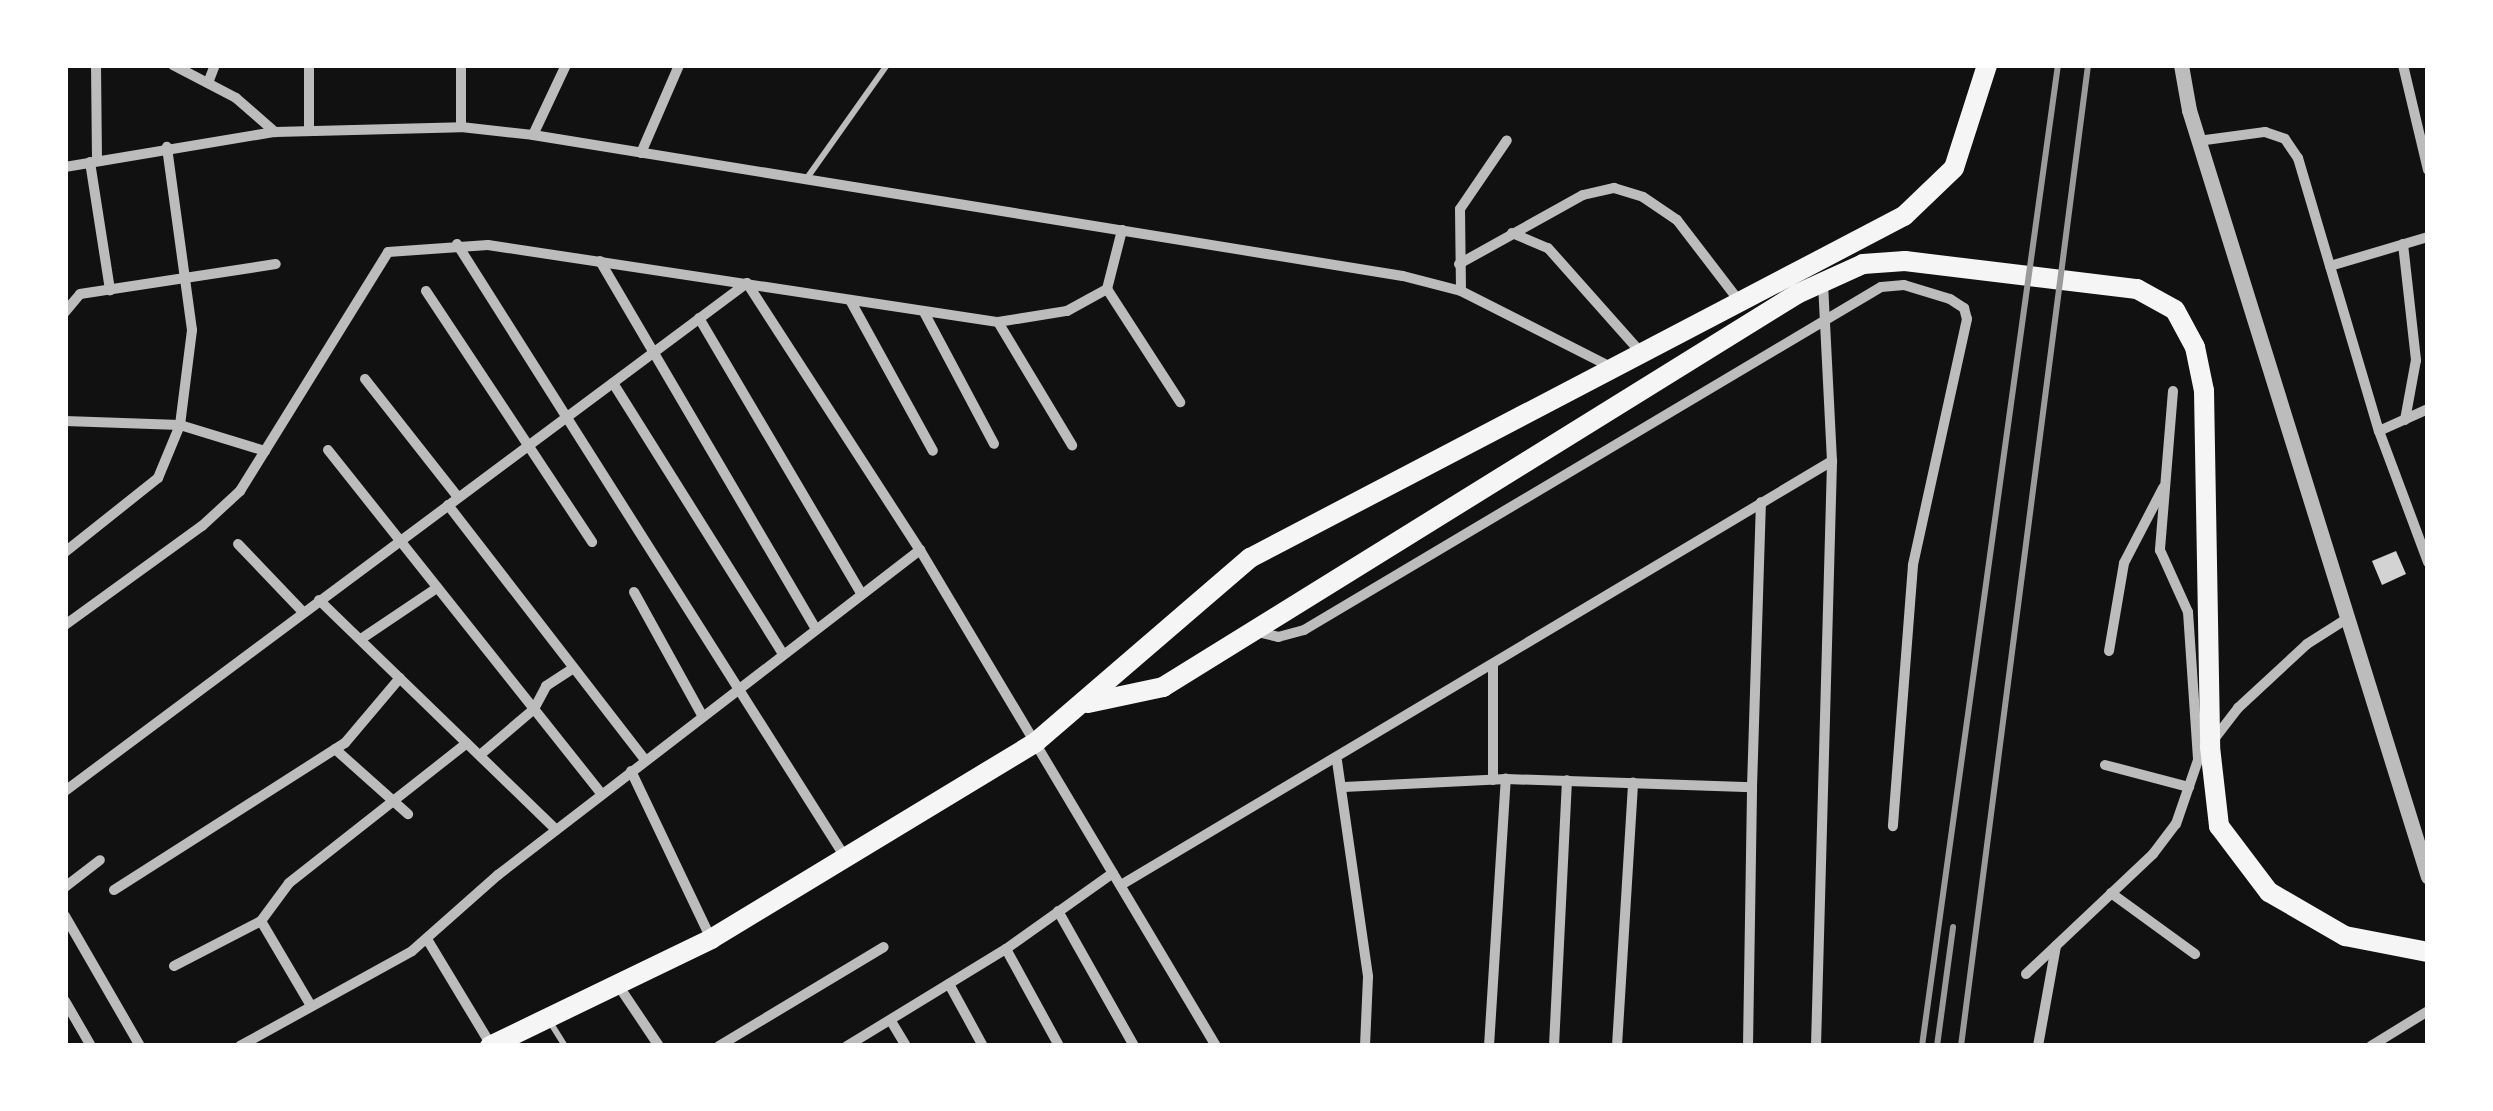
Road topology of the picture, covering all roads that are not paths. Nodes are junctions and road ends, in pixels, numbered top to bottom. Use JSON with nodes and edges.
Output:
{"nodes":[{"id":1,"x":96,"y":65,"type":"edge"},
{"id":2,"x":173,"y":65,"type":"edge"},
{"id":3,"x":215,"y":65,"type":"edge"},
{"id":4,"x":310,"y":65,"type":"edge"},
{"id":5,"x":461,"y":65,"type":"edge"},
{"id":6,"x":566,"y":65,"type":"edge"},
{"id":7,"x":679,"y":65,"type":"edge"},
{"id":8,"x":887,"y":65,"type":"edge"},
{"id":9,"x":1987,"y":65,"type":"edge"},
{"id":10,"x":2182,"y":65,"type":"edge"},
{"id":11,"x":2403,"y":65,"type":"edge"},
{"id":12,"x":208,"y":83,"type":"junction"},
{"id":13,"x":461,"y":127,"type":"junction"},
{"id":14,"x":309,"y":131,"type":"junction"},
{"id":15,"x":275,"y":132,"type":"junction"},
{"id":16,"x":533,"y":135,"type":"junction"},
{"id":17,"x":1507,"y":140,"type":"dead end"},
{"id":18,"x":2198,"y":141,"type":"junction"},
{"id":19,"x":167,"y":147,"type":"junction"},
{"id":20,"x":641,"y":152,"type":"junction"},
{"id":21,"x":93,"y":162,"type":"junction"},
{"id":22,"x":65,"y":167,"type":"edge"},
{"id":23,"x":2428,"y":170,"type":"edge"},
{"id":24,"x":806,"y":179,"type":"junction"},
{"id":25,"x":1122,"y":230,"type":"junction"},
{"id":26,"x":1512,"y":233,"type":"junction"},
{"id":27,"x":2428,"y":237,"type":"edge"},
{"id":28,"x":457,"y":244,"type":"junction"},
{"id":29,"x":2403,"y":244,"type":"junction"},
{"id":30,"x":1822,"y":256,"type":"junction"},
{"id":31,"x":600,"y":261,"type":"junction"},
{"id":32,"x":276,"y":264,"type":"dead end"},
{"id":33,"x":1459,"y":264,"type":"junction"},
{"id":34,"x":2330,"y":266,"type":"junction"},
{"id":35,"x":187,"y":278,"type":"junction"},
{"id":36,"x":747,"y":283,"type":"junction"},
{"id":37,"x":1107,"y":289,"type":"junction"},
{"id":38,"x":110,"y":290,"type":"junction"},
{"id":39,"x":426,"y":291,"type":"dead end"},
{"id":40,"x":1461,"y":291,"type":"junction"},
{"id":41,"x":850,"y":300,"type":"junction"},
{"id":42,"x":1740,"y":302,"type":"junction"},
{"id":43,"x":65,"y":312,"type":"edge"},
{"id":44,"x":926,"y":314,"type":"junction"},
{"id":45,"x":699,"y":318,"type":"junction"},
{"id":46,"x":1825,"y":318,"type":"junction"},
{"id":47,"x":998,"y":322,"type":"junction"},
{"id":48,"x":650,"y":354,"type":"junction"},
{"id":49,"x":1643,"y":356,"type":"junction"},
{"id":50,"x":1618,"y":370,"type":"junction"},
{"id":51,"x":365,"y":379,"type":"dead end"},
{"id":52,"x":612,"y":382,"type":"junction"},
{"id":53,"x":2173,"y":391,"type":"dead end"},
{"id":54,"x":1180,"y":402,"type":"dead end"},
{"id":55,"x":2428,"y":409,"type":"edge"},
{"id":56,"x":565,"y":418,"type":"junction"},
{"id":57,"x":2404,"y":420,"type":"junction"},
{"id":58,"x":65,"y":421,"type":"edge"},
{"id":59,"x":180,"y":425,"type":"junction"},
{"id":60,"x":2379,"y":432,"type":"junction"},
{"id":61,"x":530,"y":444,"type":"junction"},
{"id":62,"x":994,"y":444,"type":"dead end"},
{"id":63,"x":1072,"y":445,"type":"dead end"},
{"id":64,"x":265,"y":450,"type":"junction"},
{"id":65,"x":328,"y":450,"type":"dead end"},
{"id":66,"x":933,"y":452,"type":"dead end"},
{"id":67,"x":1832,"y":461,"type":"junction"},
{"id":68,"x":2164,"y":486,"type":"junction"},
{"id":69,"x":453,"y":501,"type":"junction"},
{"id":70,"x":1761,"y":502,"type":"junction"},
{"id":71,"x":400,"y":540,"type":"junction"},
{"id":72,"x":592,"y":542,"type":"dead end"},
{"id":73,"x":238,"y":544,"type":"dead end"},
{"id":74,"x":920,"y":550,"type":"junction"},
{"id":75,"x":65,"y":552,"type":"edge"},
{"id":76,"x":2428,"y":562,"type":"edge"},
{"id":77,"x":437,"y":588,"type":"junction"},
{"id":78,"x":634,"y":592,"type":"dead end"},
{"id":79,"x":861,"y":593,"type":"junction"},
{"id":80,"x":319,"y":600,"type":"junction"},
{"id":81,"x":303,"y":612,"type":"junction"},
{"id":82,"x":2348,"y":618,"type":"junction"},
{"id":83,"x":65,"y":625,"type":"edge"},
{"id":84,"x":815,"y":626,"type":"junction"},
{"id":85,"x":1251,"y":631,"type":"junction"},
{"id":86,"x":361,"y":639,"type":"junction"},
{"id":87,"x":2108,"y":651,"type":"dead end"},
{"id":88,"x":782,"y":652,"type":"junction"},
{"id":89,"x":1494,"y":666,"type":"junction"},
{"id":90,"x":574,"y":668,"type":"junction"},
{"id":91,"x":400,"y":678,"type":"junction"},
{"id":92,"x":739,"y":686,"type":"junction"},
{"id":93,"x":1088,"y":703,"type":"junction"},
{"id":94,"x":534,"y":709,"type":"junction"},
{"id":95,"x":702,"y":715,"type":"junction"},
{"id":96,"x":1036,"y":742,"type":"junction"},
{"id":97,"x":467,"y":743,"type":"junction"},
{"id":98,"x":335,"y":749,"type":"junction"},
{"id":99,"x":480,"y":756,"type":"junction"},
{"id":100,"x":645,"y":760,"type":"junction"},
{"id":101,"x":2198,"y":760,"type":"junction"},
{"id":102,"x":1336,"y":761,"type":"junction"},
{"id":103,"x":2104,"y":765,"type":"dead end"},
{"id":104,"x":631,"y":771,"type":"junction"},
{"id":105,"x":1506,"y":779,"type":"junction"},
{"id":106,"x":1493,"y":780,"type":"junction"},
{"id":107,"x":1567,"y":780,"type":"junction"},
{"id":108,"x":1633,"y":782,"type":"junction"},
{"id":109,"x":2190,"y":786,"type":"junction"},
{"id":110,"x":1344,"y":787,"type":"junction"},
{"id":111,"x":1752,"y":788,"type":"junction"},
{"id":112,"x":65,"y":791,"type":"edge"},
{"id":113,"x":602,"y":794,"type":"junction"},
{"id":114,"x":393,"y":801,"type":"junction"},
{"id":115,"x":408,"y":814,"type":"dead end"},
{"id":116,"x":1893,"y":826,"type":"dead end"},
{"id":117,"x":556,"y":830,"type":"junction"},
{"id":118,"x":845,"y":857,"type":"junction"},
{"id":119,"x":100,"y":860,"type":"dead end"},
{"id":120,"x":1113,"y":873,"type":"junction"},
{"id":121,"x":2427,"y":873,"type":"edge"},
{"id":122,"x":1121,"y":884,"type":"junction"},
{"id":123,"x":65,"y":887,"type":"edge"},
{"id":124,"x":114,"y":890,"type":"dead end"},
{"id":125,"x":2111,"y":894,"type":"junction"},
{"id":126,"x":1058,"y":910,"type":"junction"},
{"id":127,"x":65,"y":916,"type":"edge"},
{"id":128,"x":261,"y":921,"type":"junction"},
{"id":129,"x":427,"y":938,"type":"junction"},
{"id":130,"x":711,"y":939,"type":"junction"},
{"id":131,"x":2056,"y":946,"type":"junction"},
{"id":132,"x":884,"y":947,"type":"dead end"},
{"id":133,"x":1006,"y":948,"type":"junction"},
{"id":134,"x":2428,"y":952,"type":"edge"},
{"id":135,"x":2195,"y":954,"type":"dead end"},
{"id":136,"x":174,"y":966,"type":"dead end"},
{"id":137,"x":2026,"y":974,"type":"dead end"},
{"id":138,"x":616,"y":982,"type":"junction"},
{"id":139,"x":949,"y":984,"type":"junction"},
{"id":140,"x":65,"y":1001,"type":"edge"},
{"id":141,"x":311,"y":1006,"type":"junction"},
{"id":142,"x":2428,"y":1012,"type":"edge"},
{"id":143,"x":547,"y":1016,"type":"junction"},
{"id":144,"x":890,"y":1020,"type":"junction"},
{"id":145,"x":91,"y":1046,"type":"edge"},
{"id":146,"x":140,"y":1046,"type":"edge"},
{"id":147,"x":240,"y":1046,"type":"edge"},
{"id":148,"x":490,"y":1046,"type":"edge"},
{"id":149,"x":565,"y":1046,"type":"edge"},
{"id":150,"x":659,"y":1046,"type":"edge"},
{"id":151,"x":719,"y":1046,"type":"edge"},
{"id":152,"x":848,"y":1046,"type":"edge"},
{"id":153,"x":906,"y":1046,"type":"edge"},
{"id":154,"x":983,"y":1046,"type":"edge"},
{"id":155,"x":1059,"y":1046,"type":"edge"},
{"id":156,"x":1134,"y":1046,"type":"edge"},
{"id":157,"x":1216,"y":1046,"type":"edge"},
{"id":158,"x":1365,"y":1046,"type":"edge"},
{"id":159,"x":1489,"y":1046,"type":"edge"},
{"id":160,"x":1554,"y":1046,"type":"edge"},
{"id":161,"x":1617,"y":1046,"type":"edge"},
{"id":162,"x":1748,"y":1046,"type":"edge"},
{"id":163,"x":1816,"y":1046,"type":"edge"},
{"id":164,"x":2038,"y":1046,"type":"edge"},
{"id":165,"x":2371,"y":1046,"type":"edge"}],
"edges":[{"from":1,"to":21,"type":"street"},
{"from":2,"to":12,"type":"street"},
{"from":3,"to":12,"type":"street"},
{"from":4,"to":14,"type":"street"},
{"from":5,"to":13,"type":"street"},
{"from":6,"to":16,"type":"street"},
{"from":7,"to":20,"type":"street"},
{"from":8,"to":24,"type":"lane"},
{"from":9,"to":30,"type":"main road"},
{"from":10,"to":18,"type":"street"},
{"from":11,"to":23,"type":"street"},
{"from":12,"to":15,"type":"street"},
{"from":13,"to":14,"type":"street"},
{"from":13,"to":16,"type":"street"},
{"from":14,"to":15,"type":"street"},
{"from":15,"to":19,"type":"street"},
{"from":16,"to":20,"type":"street"},
{"from":17,"to":33,"type":"street"},
{"from":18,"to":34,"type":"street"},
{"from":18,"to":82,"type":"street"},
{"from":19,"to":21,"type":"street"},
{"from":19,"to":35,"type":"street"},
{"from":20,"to":24,"type":"street"},
{"from":21,"to":22,"type":"street"},
{"from":21,"to":38,"type":"street"},
{"from":24,"to":25,"type":"street"},
{"from":25,"to":37,"type":"street"},
{"from":25,"to":40,"type":"street"},
{"from":26,"to":33,"type":"street"},
{"from":26,"to":42,"type":"street"},
{"from":26,"to":49,"type":"street"},
{"from":27,"to":29,"type":"street"},
{"from":28,"to":31,"type":"street"},
{"from":28,"to":56,"type":"street"},
{"from":28,"to":64,"type":"street"},
{"from":29,"to":34,"type":"street"},
{"from":29,"to":57,"type":"street"},
{"from":30,"to":42,"type":"main road"},
{"from":30,"to":46,"type":"street"},
{"from":31,"to":36,"type":"street"},
{"from":31,"to":48,"type":"street"},
{"from":32,"to":35,"type":"street"},
{"from":33,"to":40,"type":"street"},
{"from":34,"to":60,"type":"street"},
{"from":35,"to":38,"type":"street"},
{"from":35,"to":59,"type":"street"},
{"from":36,"to":41,"type":"street"},
{"from":36,"to":45,"type":"street"},
{"from":36,"to":74,"type":"street"},
{"from":37,"to":47,"type":"street"},
{"from":37,"to":54,"type":"street"},
{"from":38,"to":43,"type":"street"},
{"from":39,"to":61,"type":"street"},
{"from":40,"to":50,"type":"street"},
{"from":41,"to":44,"type":"street"},
{"from":41,"to":66,"type":"street"},
{"from":42,"to":49,"type":"main road"},
{"from":44,"to":47,"type":"street"},
{"from":44,"to":62,"type":"street"},
{"from":45,"to":48,"type":"street"},
{"from":45,"to":79,"type":"street"},
{"from":46,"to":67,"type":"street"},
{"from":46,"to":85,"type":"street"},
{"from":46,"to":116,"type":"street"},
{"from":47,"to":63,"type":"street"},
{"from":48,"to":52,"type":"street"},
{"from":48,"to":84,"type":"street"},
{"from":49,"to":50,"type":"main road"},
{"from":50,"to":93,"type":"main road"},
{"from":51,"to":69,"type":"street"},
{"from":52,"to":56,"type":"street"},
{"from":52,"to":88,"type":"street"},
{"from":53,"to":68,"type":"street"},
{"from":55,"to":57,"type":"street"},
{"from":56,"to":61,"type":"street"},
{"from":56,"to":92,"type":"street"},
{"from":57,"to":60,"type":"street"},
{"from":58,"to":59,"type":"street"},
{"from":59,"to":64,"type":"street"},
{"from":59,"to":75,"type":"street"},
{"from":60,"to":76,"type":"street"},
{"from":61,"to":69,"type":"street"},
{"from":61,"to":72,"type":"street"},
{"from":64,"to":83,"type":"street"},
{"from":65,"to":71,"type":"street"},
{"from":67,"to":70,"type":"street"},
{"from":67,"to":163,"type":"street"},
{"from":68,"to":87,"type":"street"},
{"from":68,"to":101,"type":"street"},
{"from":69,"to":71,"type":"street"},
{"from":69,"to":90,"type":"street"},
{"from":70,"to":89,"type":"street"},
{"from":70,"to":111,"type":"street"},
{"from":71,"to":77,"type":"street"},
{"from":71,"to":80,"type":"street"},
{"from":73,"to":81,"type":"street"},
{"from":74,"to":79,"type":"street"},
{"from":74,"to":96,"type":"street"},
{"from":77,"to":86,"type":"street"},
{"from":77,"to":94,"type":"street"},
{"from":78,"to":95,"type":"street"},
{"from":79,"to":84,"type":"street"},
{"from":80,"to":81,"type":"street"},
{"from":80,"to":86,"type":"street"},
{"from":81,"to":112,"type":"street"},
{"from":82,"to":101,"type":"street"},
{"from":82,"to":121,"type":"street"},
{"from":84,"to":88,"type":"street"},
{"from":85,"to":93,"type":"main road"},
{"from":85,"to":134,"type":"main road"},
{"from":86,"to":91,"type":"street"},
{"from":88,"to":92,"type":"street"},
{"from":89,"to":102,"type":"street"},
{"from":89,"to":106,"type":"street"},
{"from":90,"to":94,"type":"street"},
{"from":90,"to":100,"type":"street"},
{"from":91,"to":97,"type":"street"},
{"from":91,"to":98,"type":"street"},
{"from":92,"to":95,"type":"street"},
{"from":92,"to":118,"type":"street"},
{"from":93,"to":96,"type":"main road"},
{"from":94,"to":99,"type":"street"},
{"from":94,"to":113,"type":"street"},
{"from":95,"to":100,"type":"street"},
{"from":96,"to":118,"type":"main road"},
{"from":96,"to":120,"type":"street"},
{"from":97,"to":99,"type":"street"},
{"from":97,"to":114,"type":"street"},
{"from":98,"to":114,"type":"street"},
{"from":98,"to":124,"type":"street"},
{"from":99,"to":117,"type":"street"},
{"from":100,"to":104,"type":"street"},
{"from":101,"to":109,"type":"street"},
{"from":102,"to":110,"type":"street"},
{"from":102,"to":122,"type":"street"},
{"from":103,"to":109,"type":"street"},
{"from":104,"to":113,"type":"street"},
{"from":104,"to":130,"type":"street"},
{"from":105,"to":106,"type":"street"},
{"from":105,"to":107,"type":"street"},
{"from":105,"to":159,"type":"street"},
{"from":106,"to":110,"type":"street"},
{"from":107,"to":108,"type":"street"},
{"from":107,"to":160,"type":"street"},
{"from":108,"to":111,"type":"street"},
{"from":108,"to":161,"type":"street"},
{"from":109,"to":125,"type":"street"},
{"from":110,"to":158,"type":"street"},
{"from":111,"to":162,"type":"street"},
{"from":113,"to":117,"type":"street"},
{"from":114,"to":115,"type":"street"},
{"from":114,"to":128,"type":"street"},
{"from":117,"to":129,"type":"street"},
{"from":118,"to":130,"type":"main road"},
{"from":119,"to":123,"type":"street"},
{"from":120,"to":122,"type":"street"},
{"from":120,"to":126,"type":"street"},
{"from":122,"to":157,"type":"street"},
{"from":125,"to":131,"type":"street"},
{"from":125,"to":135,"type":"street"},
{"from":126,"to":133,"type":"street"},
{"from":126,"to":156,"type":"street"},
{"from":127,"to":146,"type":"street"},
{"from":128,"to":136,"type":"street"},
{"from":128,"to":141,"type":"street"},
{"from":129,"to":141,"type":"street"},
{"from":129,"to":148,"type":"street"},
{"from":130,"to":138,"type":"main road"},
{"from":131,"to":137,"type":"street"},
{"from":131,"to":164,"type":"street"},
{"from":132,"to":151,"type":"street"},
{"from":133,"to":139,"type":"street"},
{"from":133,"to":155,"type":"street"},
{"from":138,"to":143,"type":"main road"},
{"from":138,"to":150,"type":"street"},
{"from":139,"to":144,"type":"street"},
{"from":139,"to":154,"type":"street"},
{"from":140,"to":145,"type":"street"},
{"from":141,"to":147,"type":"street"},
{"from":142,"to":165,"type":"street"},
{"from":143,"to":148,"type":"main road"},
{"from":143,"to":149,"type":"lane"},
{"from":144,"to":152,"type":"street"},
{"from":144,"to":153,"type":"street"}]}
